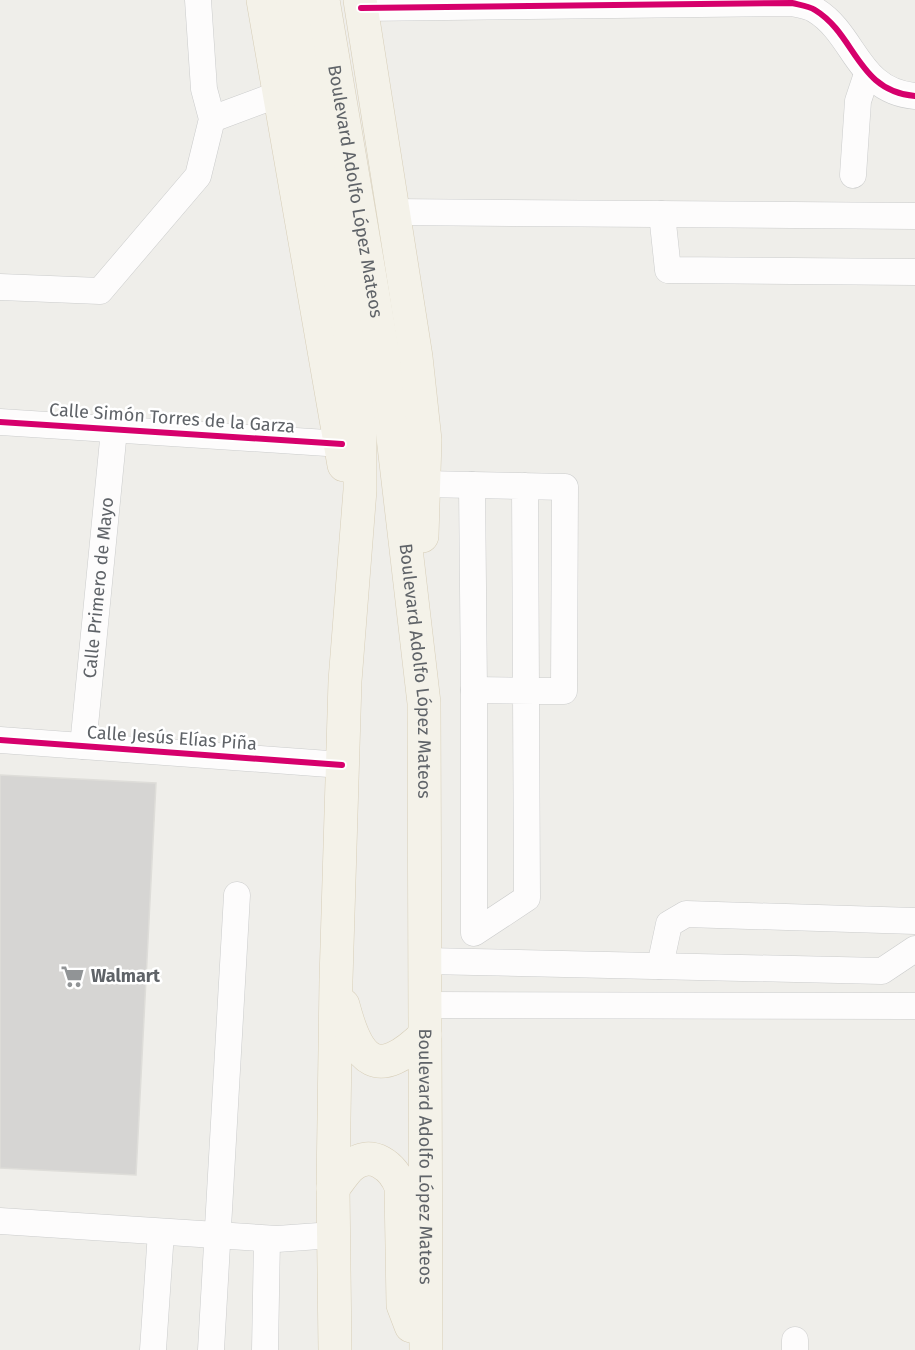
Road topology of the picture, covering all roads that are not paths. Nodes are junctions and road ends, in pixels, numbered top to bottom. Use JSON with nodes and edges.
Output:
{"nodes":[{"id":1,"x":198,"y":0,"type":"edge"},
{"id":2,"x":263,"y":0,"type":"edge"},
{"id":3,"x":293,"y":0,"type":"edge"},
{"id":4,"x":323,"y":0,"type":"edge"},
{"id":5,"x":361,"y":4,"type":"edge"},
{"id":6,"x":833,"y":12,"type":"edge"},
{"id":7,"x":867,"y":74,"type":"junction"},
{"id":8,"x":279,"y":94,"type":"junction"},
{"id":9,"x":915,"y":96,"type":"edge"},
{"id":10,"x":212,"y":119,"type":"junction"},
{"id":11,"x":853,"y":175,"type":"dead end"},
{"id":12,"x":392,"y":212,"type":"junction"},
{"id":13,"x":662,"y":214,"type":"junction"},
{"id":14,"x":915,"y":216,"type":"edge"},
{"id":15,"x":915,"y":272,"type":"edge"},
{"id":16,"x":0,"y":287,"type":"edge"},
{"id":17,"x":0,"y":422,"type":"edge"},
{"id":18,"x":114,"y":430,"type":"junction"},
{"id":19,"x":342,"y":444,"type":"junction"},
{"id":20,"x":423,"y":484,"type":"junction"},
{"id":21,"x":472,"y":485,"type":"junction"},
{"id":22,"x":525,"y":486,"type":"junction"},
{"id":23,"x":353,"y":572,"type":"junction"},
{"id":24,"x":474,"y":690,"type":"junction"},
{"id":25,"x":528,"y":690,"type":"junction"},
{"id":26,"x":424,"y":703,"type":"junction"},
{"id":27,"x":0,"y":740,"type":"edge"},
{"id":28,"x":83,"y":746,"type":"junction"},
{"id":29,"x":342,"y":765,"type":"junction"},
{"id":30,"x":237,"y":895,"type":"dead end"},
{"id":31,"x":915,"y":921,"type":"edge"},
{"id":32,"x":915,"y":950,"type":"edge"},
{"id":33,"x":426,"y":961,"type":"junction"},
{"id":34,"x":660,"y":966,"type":"junction"},
{"id":35,"x":336,"y":980,"type":"junction"},
{"id":36,"x":915,"y":1006,"type":"edge"},
{"id":37,"x":426,"y":1020,"type":"junction"},
{"id":38,"x":333,"y":1188,"type":"junction"},
{"id":39,"x":0,"y":1221,"type":"edge"},
{"id":40,"x":160,"y":1232,"type":"junction"},
{"id":41,"x":216,"y":1235,"type":"junction"},
{"id":42,"x":333,"y":1235,"type":"junction"},
{"id":43,"x":267,"y":1239,"type":"junction"},
{"id":44,"x":153,"y":1350,"type":"edge"},
{"id":45,"x":210,"y":1350,"type":"edge"},
{"id":46,"x":265,"y":1350,"type":"edge"},
{"id":47,"x":335,"y":1350,"type":"edge"},
{"id":48,"x":420,"y":1350,"type":"edge"},
{"id":49,"x":426,"y":1350,"type":"edge"}],
"edges":[{"from":1,"to":10,"type":"street"},
{"from":2,"to":8,"type":"main road"},
{"from":3,"to":23,"type":"main road","name":"Boulevard Adolfo López Mateos"},
{"from":4,"to":26,"type":"main road","name":"Boulevard Adolfo López Mateos"},
{"from":5,"to":6,"type":"street"},
{"from":5,"to":12,"type":"main road"},
{"from":6,"to":7,"type":"street"},
{"from":7,"to":9,"type":"street"},
{"from":7,"to":11,"type":"street"},
{"from":8,"to":10,"type":"street"},
{"from":8,"to":19,"type":"main road"},
{"from":10,"to":16,"type":"street"},
{"from":12,"to":13,"type":"street"},
{"from":12,"to":20,"type":"main road"},
{"from":13,"to":14,"type":"street"},
{"from":13,"to":15,"type":"street"},
{"from":17,"to":18,"type":"street","name":"Calle Simón Torres de la Garza"},
{"from":18,"to":19,"type":"street","name":"Calle Simón Torres de la Garza"},
{"from":18,"to":28,"type":"street","name":"Calle Primero de Mayo"},
{"from":19,"to":23,"type":"main road"},
{"from":20,"to":21,"type":"street"},
{"from":20,"to":26,"type":"main road"},
{"from":21,"to":22,"type":"street"},
{"from":21,"to":24,"type":"street"},
{"from":22,"to":25,"type":"street"},
{"from":22,"to":25,"type":"street"},
{"from":23,"to":29,"type":"main road","name":"Boulevard Adolfo López Mateos"},
{"from":24,"to":25,"type":"street"},
{"from":24,"to":25,"type":"street"},
{"from":26,"to":33,"type":"main road","name":"Boulevard Adolfo López Mateos"},
{"from":27,"to":28,"type":"street","name":"Calle Jesús Elías Piña"},
{"from":28,"to":29,"type":"street","name":"Calle Jesús Elías Piña"},
{"from":29,"to":35,"type":"main road","name":"Boulevard Adolfo López Mateos"},
{"from":30,"to":41,"type":"street"},
{"from":31,"to":34,"type":"street"},
{"from":32,"to":34,"type":"street"},
{"from":33,"to":34,"type":"street"},
{"from":33,"to":37,"type":"main road","name":"Boulevard Adolfo López Mateos"},
{"from":35,"to":37,"type":"main road"},
{"from":35,"to":38,"type":"main road","name":"Boulevard Adolfo López Mateos"},
{"from":36,"to":37,"type":"street"},
{"from":37,"to":49,"type":"main road","name":"Boulevard Adolfo López Mateos"},
{"from":38,"to":42,"type":"main road","name":"Boulevard Adolfo López Mateos"},
{"from":38,"to":48,"type":"main road"},
{"from":39,"to":40,"type":"street"},
{"from":40,"to":41,"type":"street"},
{"from":40,"to":44,"type":"street"},
{"from":41,"to":43,"type":"street"},
{"from":41,"to":45,"type":"street"},
{"from":42,"to":43,"type":"street"},
{"from":42,"to":47,"type":"main road","name":"Boulevard Adolfo López Mateos"},
{"from":43,"to":46,"type":"street"}]}
